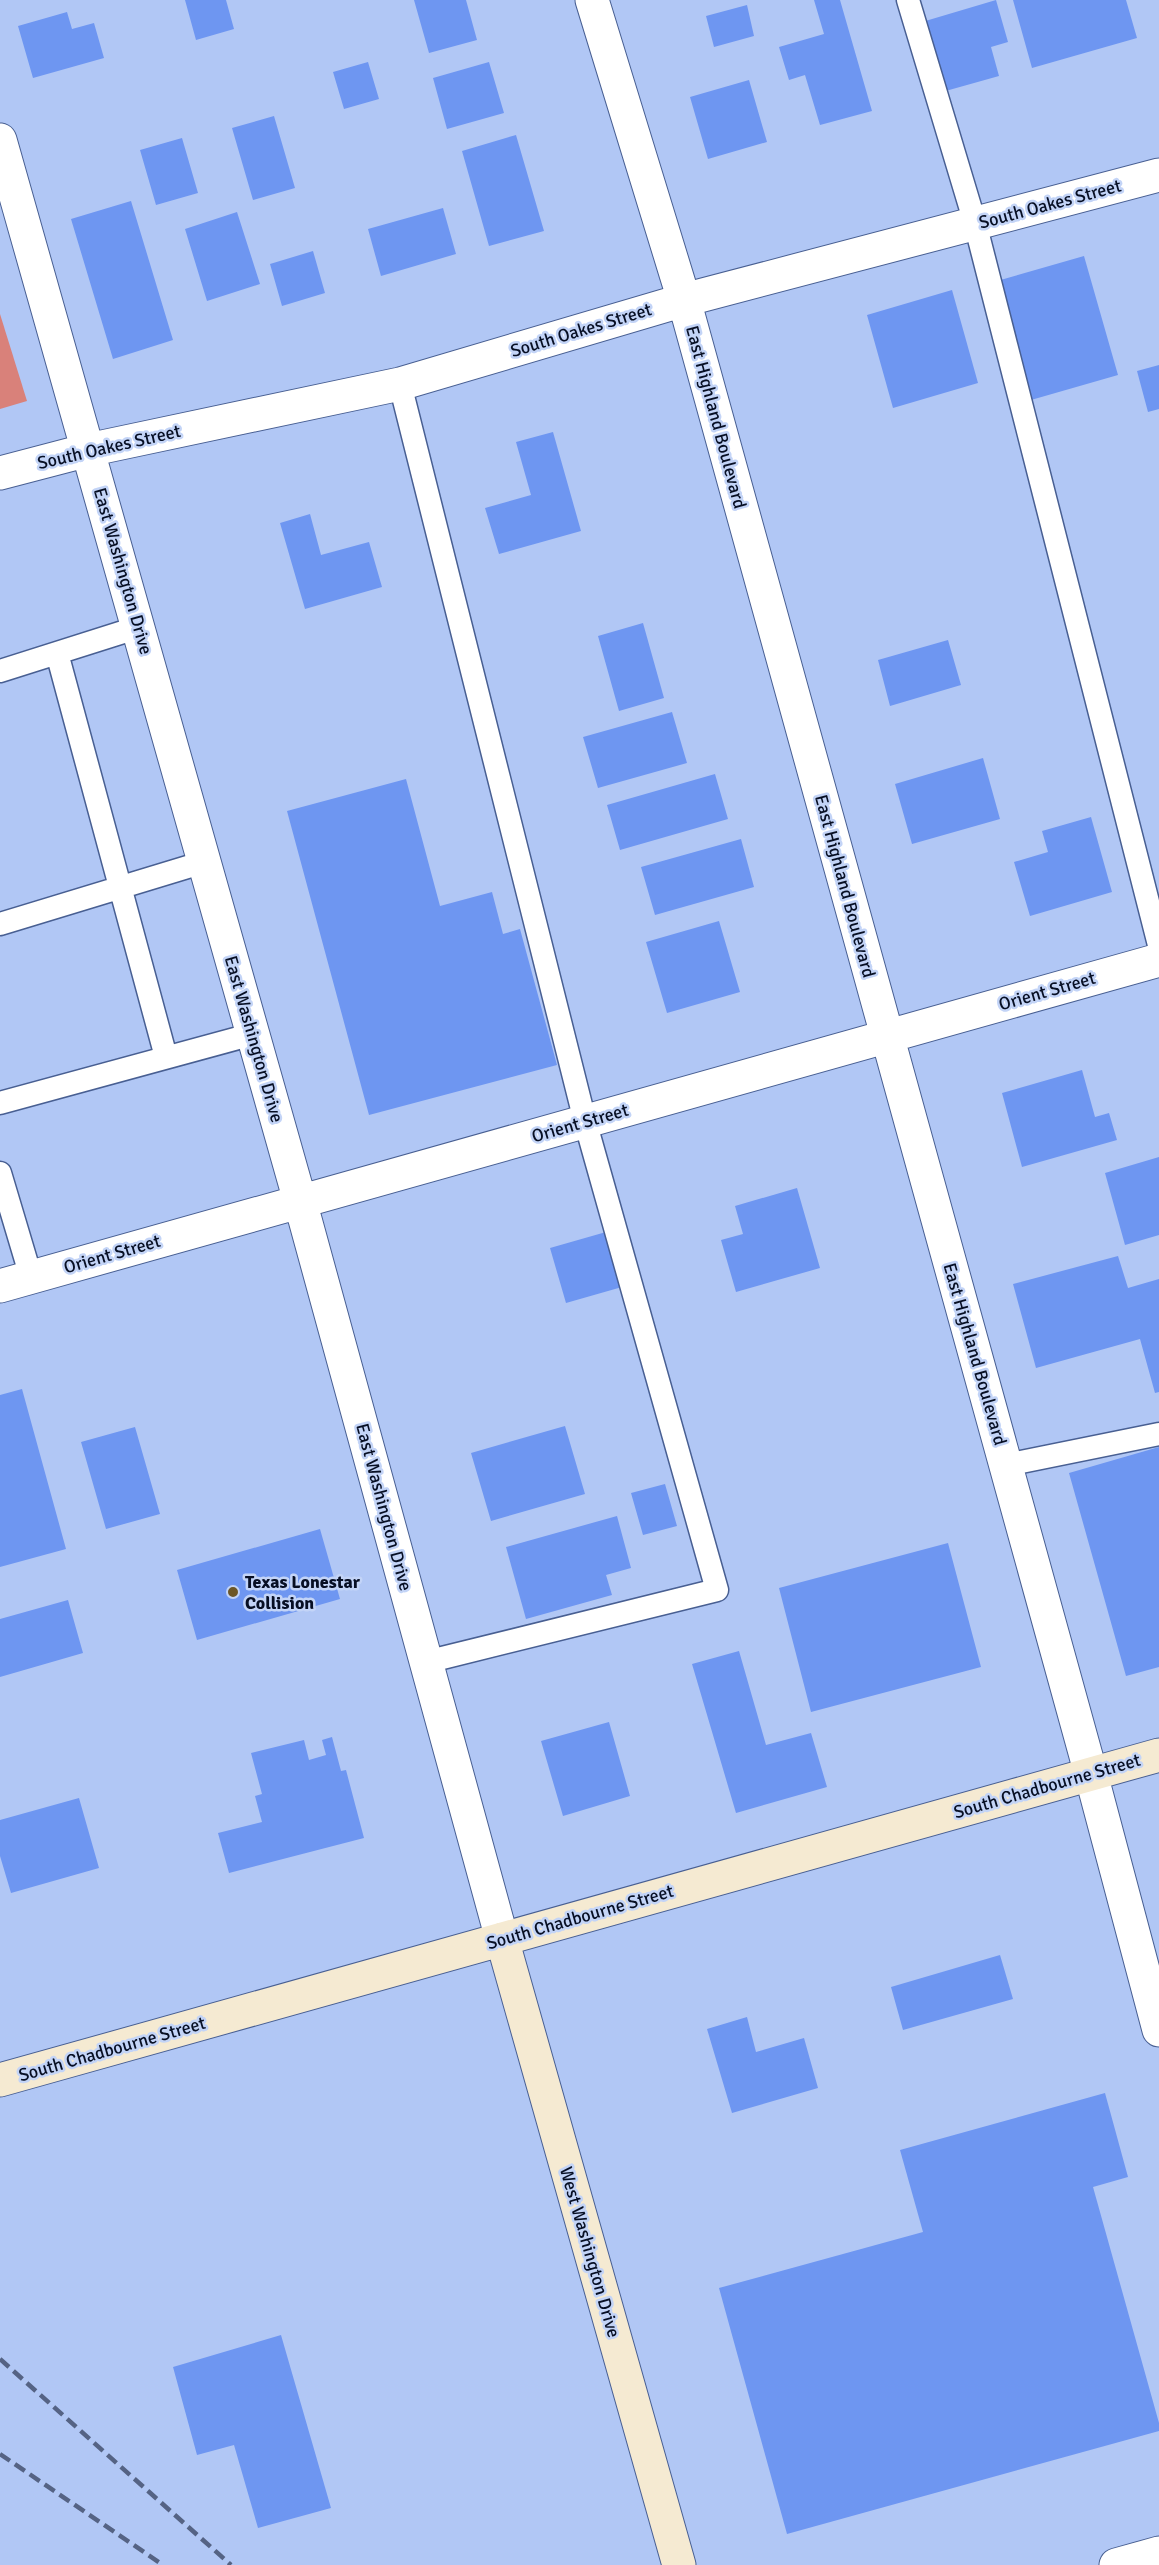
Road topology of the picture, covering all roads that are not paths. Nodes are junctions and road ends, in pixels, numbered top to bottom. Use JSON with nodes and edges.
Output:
{"nodes":[{"id":1,"x":592,"y":0,"type":"edge"},
{"id":2,"x":908,"y":0,"type":"edge"},
{"id":3,"x":0,"y":140,"type":"edge"},
{"id":4,"x":1159,"y":175,"type":"edge"},
{"id":5,"x":975,"y":223,"type":"junction"},
{"id":6,"x":684,"y":300,"type":"junction"},
{"id":7,"x":400,"y":384,"type":"junction"},
{"id":8,"x":88,"y":450,"type":"junction"},
{"id":9,"x":0,"y":473,"type":"edge"},
{"id":10,"x":139,"y":627,"type":"junction"},
{"id":11,"x":57,"y":653,"type":"junction"},
{"id":12,"x":0,"y":671,"type":"edge"},
{"id":13,"x":204,"y":862,"type":"junction"},
{"id":14,"x":122,"y":887,"type":"junction"},
{"id":15,"x":0,"y":924,"type":"edge"},
{"id":16,"x":1159,"y":945,"type":"edge"},
{"id":17,"x":1159,"y":960,"type":"edge"},
{"id":18,"x":253,"y":1034,"type":"junction"},
{"id":19,"x":886,"y":1036,"type":"junction"},
{"id":20,"x":166,"y":1057,"type":"junction"},
{"id":21,"x":0,"y":1103,"type":"edge"},
{"id":22,"x":585,"y":1121,"type":"junction"},
{"id":23,"x":0,"y":1173,"type":"edge"},
{"id":24,"x":300,"y":1201,"type":"junction"},
{"id":25,"x":31,"y":1277,"type":"junction"},
{"id":26,"x":0,"y":1286,"type":"edge"},
{"id":27,"x":1159,"y":1434,"type":"edge"},
{"id":28,"x":1006,"y":1465,"type":"junction"},
{"id":29,"x":426,"y":1662,"type":"junction"},
{"id":30,"x":1159,"y":1755,"type":"edge"},
{"id":31,"x":1091,"y":1774,"type":"junction"},
{"id":32,"x":502,"y":1939,"type":"junction"},
{"id":33,"x":1159,"y":2030,"type":"edge"},
{"id":34,"x":0,"y":2080,"type":"edge"},
{"id":35,"x":1159,"y":2553,"type":"edge"},
{"id":36,"x":679,"y":2565,"type":"edge"},
{"id":37,"x":1116,"y":2565,"type":"edge"}],
"edges":[{"from":1,"to":6,"type":"street","name":"East Highland Boulevard"},
{"from":2,"to":5,"type":"lane"},
{"from":3,"to":8,"type":"street","name":"East Washington Drive"},
{"from":4,"to":5,"type":"street","name":"South Oakes Street"},
{"from":5,"to":6,"type":"street","name":"South Oakes Street"},
{"from":5,"to":16,"type":"lane"},
{"from":6,"to":7,"type":"street","name":"South Oakes Street"},
{"from":6,"to":19,"type":"street","name":"East Highland Boulevard"},
{"from":7,"to":8,"type":"street","name":"South Oakes Street"},
{"from":7,"to":22,"type":"lane"},
{"from":8,"to":9,"type":"street","name":"South Oakes Street"},
{"from":8,"to":10,"type":"street","name":"East Washington Drive"},
{"from":10,"to":11,"type":"lane"},
{"from":10,"to":13,"type":"street","name":"East Washington Drive"},
{"from":11,"to":12,"type":"lane"},
{"from":11,"to":14,"type":"lane"},
{"from":13,"to":14,"type":"lane"},
{"from":13,"to":18,"type":"street","name":"East Washington Drive"},
{"from":14,"to":15,"type":"lane"},
{"from":14,"to":20,"type":"lane"},
{"from":17,"to":19,"type":"street","name":"Orient Street"},
{"from":18,"to":20,"type":"lane"},
{"from":18,"to":24,"type":"street","name":"East Washington Drive"},
{"from":19,"to":22,"type":"street","name":"Orient Street"},
{"from":19,"to":28,"type":"street","name":"East Highland Boulevard"},
{"from":20,"to":21,"type":"lane"},
{"from":22,"to":24,"type":"street","name":"Orient Street"},
{"from":22,"to":29,"type":"lane"},
{"from":23,"to":25,"type":"lane"},
{"from":24,"to":25,"type":"street","name":"Orient Street"},
{"from":24,"to":29,"type":"street","name":"East Washington Drive"},
{"from":25,"to":26,"type":"street","name":"Orient Street"},
{"from":27,"to":28,"type":"lane"},
{"from":28,"to":31,"type":"street","name":"East Highland Boulevard"},
{"from":29,"to":32,"type":"street","name":"East Washington Drive"},
{"from":30,"to":31,"type":"main road","name":"South Chadbourne Street"},
{"from":31,"to":32,"type":"main road","name":"South Chadbourne Street"},
{"from":31,"to":33,"type":"street","name":"East Highland Boulevard"},
{"from":32,"to":34,"type":"main road","name":"South Chadbourne Street"},
{"from":32,"to":36,"type":"main road","name":"West Washington Drive"},
{"from":35,"to":37,"type":"street"}]}
